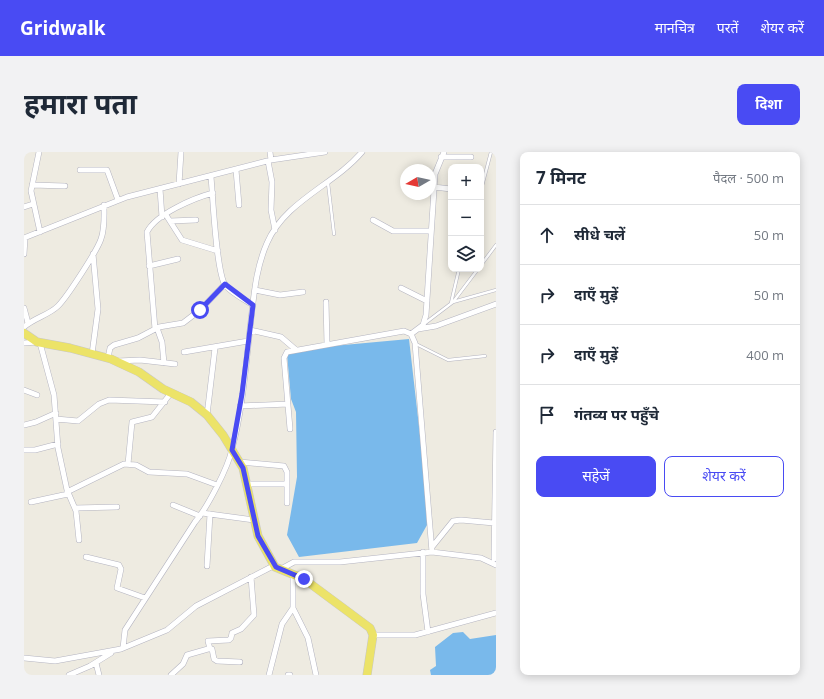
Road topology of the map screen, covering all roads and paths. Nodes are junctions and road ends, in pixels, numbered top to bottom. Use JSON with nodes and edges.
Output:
{"nodes":[{"id":1,"x":181,"y":152,"type":"edge"},
{"id":2,"x":270,"y":152,"type":"edge"},
{"id":3,"x":325,"y":152,"type":"edge"},
{"id":4,"x":362,"y":152,"type":"edge"},
{"id":5,"x":444,"y":152,"type":"edge"},
{"id":6,"x":491,"y":152,"type":"edge"},
{"id":7,"x":37,"y":153,"type":"edge"},
{"id":8,"x":441,"y":157,"type":"junction"},
{"id":9,"x":471,"y":158,"type":"dead end"},
{"id":10,"x":270,"y":160,"type":"junction"},
{"id":11,"x":80,"y":170,"type":"dead end"},
{"id":12,"x":236,"y":170,"type":"junction"},
{"id":13,"x":436,"y":171,"type":"edge"},
{"id":14,"x":211,"y":176,"type":"junction"},
{"id":15,"x":484,"y":179,"type":"edge"},
{"id":16,"x":328,"y":183,"type":"junction"},
{"id":17,"x":32,"y":184,"type":"junction"},
{"id":18,"x":179,"y":184,"type":"junction"},
{"id":19,"x":65,"y":186,"type":"dead end"},
{"id":20,"x":436,"y":187,"type":"edge"},
{"id":21,"x":160,"y":189,"type":"junction"},
{"id":22,"x":448,"y":189,"type":"edge"},
{"id":23,"x":213,"y":192,"type":"junction"},
{"id":24,"x":118,"y":200,"type":"junction"},
{"id":25,"x":433,"y":200,"type":"edge"},
{"id":26,"x":33,"y":204,"type":"junction"},
{"id":27,"x":104,"y":205,"type":"junction"},
{"id":28,"x":238,"y":205,"type":"dead end"},
{"id":29,"x":24,"y":207,"type":"edge"},
{"id":30,"x":164,"y":216,"type":"junction"},
{"id":31,"x":196,"y":220,"type":"dead end"},
{"id":32,"x":373,"y":220,"type":"dead end"},
{"id":33,"x":170,"y":221,"type":"junction"},
{"id":34,"x":275,"y":230,"type":"junction"},
{"id":35,"x":431,"y":231,"type":"junction"},
{"id":36,"x":40,"y":232,"type":"junction"},
{"id":37,"x":334,"y":234,"type":"dead end"},
{"id":38,"x":25,"y":238,"type":"edge"},
{"id":39,"x":496,"y":245,"type":"edge"},
{"id":40,"x":218,"y":250,"type":"junction"},
{"id":41,"x":24,"y":254,"type":"edge"},
{"id":42,"x":93,"y":254,"type":"junction"},
{"id":43,"x":178,"y":259,"type":"dead end"},
{"id":44,"x":484,"y":261,"type":"edge"},
{"id":45,"x":149,"y":266,"type":"junction"},
{"id":46,"x":458,"y":272,"type":"edge"},
{"id":47,"x":476,"y":272,"type":"edge"},
{"id":48,"x":225,"y":284,"type":"junction"},
{"id":49,"x":401,"y":288,"type":"dead end"},
{"id":50,"x":255,"y":290,"type":"junction"},
{"id":51,"x":496,"y":290,"type":"edge"},
{"id":52,"x":303,"y":292,"type":"dead end"},
{"id":53,"x":427,"y":301,"type":"junction"},
{"id":54,"x":326,"y":302,"type":"dead end"},
{"id":55,"x":452,"y":303,"type":"junction"},
{"id":56,"x":496,"y":304,"type":"edge"},
{"id":57,"x":253,"y":305,"type":"junction"},
{"id":58,"x":24,"y":308,"type":"edge"},
{"id":59,"x":26,"y":325,"type":"edge"},
{"id":60,"x":419,"y":328,"type":"junction"},
{"id":61,"x":156,"y":329,"type":"junction"},
{"id":62,"x":250,"y":330,"type":"junction"},
{"id":63,"x":24,"y":333,"type":"edge"},
{"id":64,"x":412,"y":334,"type":"junction"},
{"id":65,"x":248,"y":341,"type":"junction"},
{"id":66,"x":38,"y":342,"type":"junction"},
{"id":67,"x":24,"y":343,"type":"edge"},
{"id":68,"x":415,"y":343,"type":"junction"},
{"id":69,"x":328,"y":344,"type":"junction"},
{"id":70,"x":215,"y":348,"type":"junction"},
{"id":71,"x":294,"y":349,"type":"junction"},
{"id":72,"x":184,"y":352,"type":"dead end"},
{"id":73,"x":92,"y":354,"type":"junction"},
{"id":74,"x":485,"y":356,"type":"dead end"},
{"id":75,"x":112,"y":359,"type":"junction"},
{"id":76,"x":164,"y":363,"type":"junction"},
{"id":77,"x":175,"y":364,"type":"dead end"},
{"id":78,"x":24,"y":390,"type":"edge"},
{"id":79,"x":171,"y":393,"type":"junction"},
{"id":80,"x":37,"y":395,"type":"dead end"},
{"id":81,"x":164,"y":402,"type":"junction"},
{"id":82,"x":288,"y":404,"type":"junction"},
{"id":83,"x":240,"y":406,"type":"junction"},
{"id":84,"x":56,"y":413,"type":"junction"},
{"id":85,"x":207,"y":415,"type":"junction"},
{"id":86,"x":56,"y":419,"type":"junction"},
{"id":87,"x":24,"y":425,"type":"edge"},
{"id":88,"x":290,"y":429,"type":"dead end"},
{"id":89,"x":496,"y":432,"type":"edge"},
{"id":90,"x":58,"y":444,"type":"junction"},
{"id":91,"x":24,"y":450,"type":"edge"},
{"id":92,"x":232,"y":450,"type":"junction"},
{"id":93,"x":240,"y":462,"type":"junction"},
{"id":94,"x":128,"y":464,"type":"junction"},
{"id":95,"x":246,"y":484,"type":"junction"},
{"id":96,"x":287,"y":484,"type":"junction"},
{"id":97,"x":217,"y":485,"type":"junction"},
{"id":98,"x":68,"y":493,"type":"junction"},
{"id":99,"x":32,"y":502,"type":"dead end"},
{"id":100,"x":287,"y":503,"type":"dead end"},
{"id":101,"x":173,"y":505,"type":"dead end"},
{"id":102,"x":117,"y":507,"type":"dead end"},
{"id":103,"x":75,"y":508,"type":"junction"},
{"id":104,"x":201,"y":514,"type":"junction"},
{"id":105,"x":210,"y":514,"type":"junction"},
{"id":106,"x":254,"y":520,"type":"junction"},
{"id":107,"x":494,"y":523,"type":"junction"},
{"id":108,"x":79,"y":540,"type":"dead end"},
{"id":109,"x":432,"y":549,"type":"junction"},
{"id":110,"x":423,"y":552,"type":"junction"},
{"id":111,"x":86,"y":557,"type":"dead end"},
{"id":112,"x":485,"y":559,"type":"junction"},
{"id":113,"x":495,"y":559,"type":"edge"},
{"id":114,"x":496,"y":565,"type":"edge"},
{"id":115,"x":207,"y":566,"type":"dead end"},
{"id":116,"x":278,"y":567,"type":"junction"},
{"id":117,"x":293,"y":574,"type":"junction"},
{"id":118,"x":251,"y":577,"type":"junction"},
{"id":119,"x":145,"y":598,"type":"junction"},
{"id":120,"x":293,"y":608,"type":"junction"},
{"id":121,"x":496,"y":613,"type":"edge"},
{"id":122,"x":428,"y":632,"type":"junction"},
{"id":123,"x":373,"y":635,"type":"junction"},
{"id":124,"x":123,"y":648,"type":"junction"},
{"id":125,"x":210,"y":649,"type":"junction"},
{"id":126,"x":113,"y":651,"type":"junction"},
{"id":127,"x":24,"y":658,"type":"edge"},
{"id":128,"x":240,"y":662,"type":"dead end"},
{"id":129,"x":96,"y":663,"type":"junction"},
{"id":130,"x":178,"y":673,"type":"edge"},
{"id":131,"x":70,"y":675,"type":"edge"},
{"id":132,"x":99,"y":675,"type":"edge"},
{"id":133,"x":172,"y":675,"type":"edge"},
{"id":134,"x":269,"y":675,"type":"edge"},
{"id":135,"x":316,"y":675,"type":"edge"},
{"id":136,"x":367,"y":675,"type":"edge"}],
"edges":[{"from":1,"to":18,"type":"street"},
{"from":2,"to":10,"type":"street"},
{"from":3,"to":10,"type":"street"},
{"from":4,"to":16,"type":"street"},
{"from":5,"to":8,"type":"street"},
{"from":6,"to":15,"type":"lane"},
{"from":7,"to":17,"type":"street"},
{"from":8,"to":9,"type":"street"},
{"from":8,"to":13,"type":"street"},
{"from":10,"to":12,"type":"street"},
{"from":10,"to":34,"type":"street"},
{"from":11,"to":24,"type":"street"},
{"from":12,"to":14,"type":"street"},
{"from":12,"to":28,"type":"street"},
{"from":14,"to":18,"type":"street"},
{"from":14,"to":23,"type":"street"},
{"from":16,"to":34,"type":"street"},
{"from":16,"to":37,"type":"lane"},
{"from":17,"to":19,"type":"street"},
{"from":17,"to":26,"type":"street"},
{"from":18,"to":21,"type":"street"},
{"from":20,"to":22,"type":"street"},
{"from":21,"to":24,"type":"street"},
{"from":21,"to":30,"type":"street"},
{"from":23,"to":30,"type":"street"},
{"from":23,"to":40,"type":"street"},
{"from":24,"to":27,"type":"street"},
{"from":25,"to":35,"type":"street"},
{"from":26,"to":29,"type":"street"},
{"from":26,"to":36,"type":"street"},
{"from":27,"to":36,"type":"street"},
{"from":27,"to":42,"type":"street"},
{"from":30,"to":33,"type":"street"},
{"from":30,"to":45,"type":"street"},
{"from":31,"to":33,"type":"street"},
{"from":32,"to":35,"type":"street"},
{"from":33,"to":40,"type":"street"},
{"from":34,"to":50,"type":"street"},
{"from":35,"to":53,"type":"street"},
{"from":36,"to":38,"type":"street"},
{"from":38,"to":41,"type":"street"},
{"from":39,"to":44,"type":"lane"},
{"from":40,"to":48,"type":"street"},
{"from":42,"to":59,"type":"street"},
{"from":42,"to":73,"type":"street"},
{"from":43,"to":45,"type":"street"},
{"from":45,"to":61,"type":"street"},
{"from":46,"to":55,"type":"lane"},
{"from":47,"to":55,"type":"lane"},
{"from":48,"to":57,"type":"street"},
{"from":48,"to":61,"type":"street"},
{"from":49,"to":53,"type":"street"},
{"from":50,"to":52,"type":"street"},
{"from":50,"to":57,"type":"street"},
{"from":51,"to":55,"type":"lane"},
{"from":53,"to":60,"type":"street"},
{"from":54,"to":69,"type":"street"},
{"from":55,"to":60,"type":"lane"},
{"from":56,"to":60,"type":"street"},
{"from":57,"to":62,"type":"street"},
{"from":58,"to":59,"type":"street"},
{"from":60,"to":64,"type":"street"},
{"from":61,"to":75,"type":"street"},
{"from":61,"to":76,"type":"street"},
{"from":62,"to":65,"type":"street"},
{"from":62,"to":71,"type":"street"},
{"from":63,"to":66,"type":"main road"},
{"from":64,"to":68,"type":"street"},
{"from":64,"to":69,"type":"street"},
{"from":65,"to":70,"type":"street"},
{"from":65,"to":83,"type":"street"},
{"from":66,"to":67,"type":"street"},
{"from":66,"to":73,"type":"main road"},
{"from":66,"to":84,"type":"street"},
{"from":68,"to":74,"type":"lane"},
{"from":68,"to":109,"type":"street"},
{"from":69,"to":71,"type":"street"},
{"from":70,"to":72,"type":"street"},
{"from":70,"to":85,"type":"street"},
{"from":71,"to":82,"type":"street"},
{"from":73,"to":75,"type":"main road"},
{"from":75,"to":76,"type":"street"},
{"from":75,"to":79,"type":"main road"},
{"from":76,"to":77,"type":"street"},
{"from":78,"to":80,"type":"street"},
{"from":79,"to":81,"type":"street"},
{"from":79,"to":85,"type":"main road"},
{"from":81,"to":86,"type":"street"},
{"from":81,"to":94,"type":"street"},
{"from":82,"to":83,"type":"street"},
{"from":82,"to":88,"type":"street"},
{"from":83,"to":92,"type":"street"},
{"from":84,"to":86,"type":"street"},
{"from":84,"to":87,"type":"street"},
{"from":85,"to":92,"type":"main road"},
{"from":86,"to":90,"type":"street"},
{"from":89,"to":107,"type":"street"},
{"from":90,"to":91,"type":"street"},
{"from":90,"to":98,"type":"street"},
{"from":92,"to":93,"type":"main road"},
{"from":92,"to":97,"type":"street"},
{"from":93,"to":95,"type":"main road"},
{"from":93,"to":96,"type":"street"},
{"from":94,"to":97,"type":"street"},
{"from":94,"to":98,"type":"street"},
{"from":95,"to":96,"type":"street"},
{"from":95,"to":106,"type":"main road"},
{"from":96,"to":100,"type":"street"},
{"from":97,"to":104,"type":"street"},
{"from":98,"to":99,"type":"street"},
{"from":98,"to":103,"type":"street"},
{"from":101,"to":104,"type":"street"},
{"from":102,"to":103,"type":"street"},
{"from":103,"to":108,"type":"street"},
{"from":104,"to":105,"type":"street"},
{"from":104,"to":119,"type":"street"},
{"from":105,"to":106,"type":"street"},
{"from":105,"to":115,"type":"street"},
{"from":106,"to":116,"type":"main road"},
{"from":107,"to":109,"type":"street"},
{"from":107,"to":113,"type":"street"},
{"from":109,"to":110,"type":"street"},
{"from":109,"to":112,"type":"street"},
{"from":110,"to":116,"type":"street"},
{"from":110,"to":122,"type":"street"},
{"from":111,"to":119,"type":"street"},
{"from":112,"to":113,"type":"street"},
{"from":112,"to":114,"type":"street"},
{"from":116,"to":117,"type":"main road"},
{"from":116,"to":118,"type":"street"},
{"from":117,"to":120,"type":"street"},
{"from":117,"to":123,"type":"main road"},
{"from":118,"to":124,"type":"street"},
{"from":118,"to":125,"type":"street"},
{"from":119,"to":124,"type":"street"},
{"from":120,"to":134,"type":"street"},
{"from":120,"to":135,"type":"street"},
{"from":121,"to":122,"type":"street"},
{"from":122,"to":123,"type":"street"},
{"from":123,"to":136,"type":"main road"},
{"from":124,"to":126,"type":"street"},
{"from":125,"to":128,"type":"street"},
{"from":125,"to":130,"type":"street"},
{"from":126,"to":127,"type":"street"},
{"from":126,"to":129,"type":"street"},
{"from":129,"to":131,"type":"street"},
{"from":129,"to":132,"type":"street"},
{"from":130,"to":133,"type":"street"}]}
